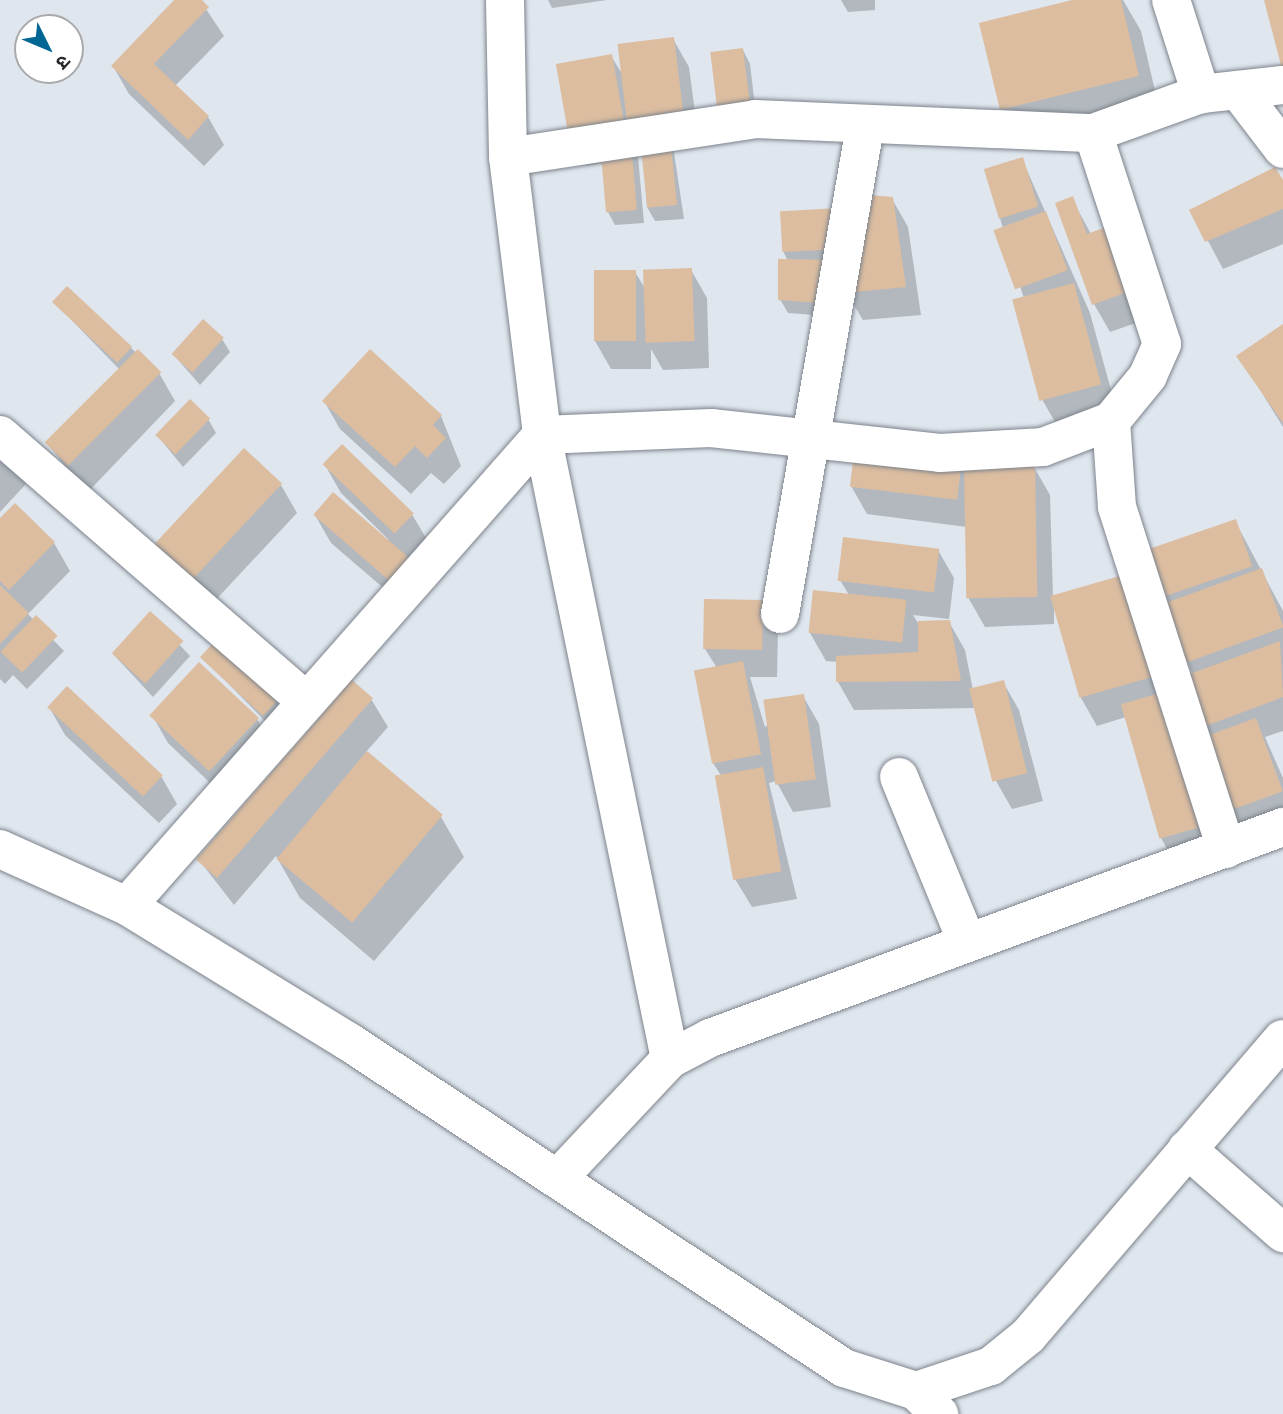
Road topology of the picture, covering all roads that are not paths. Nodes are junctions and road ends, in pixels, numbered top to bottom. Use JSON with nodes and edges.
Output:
{"nodes":[{"id":1,"x":505,"y":0,"type":"edge"},
{"id":2,"x":1171,"y":0,"type":"edge"},
{"id":3,"x":1283,"y":85,"type":"edge"},
{"id":4,"x":1238,"y":90,"type":"junction"},
{"id":5,"x":1201,"y":94,"type":"junction"},
{"id":6,"x":865,"y":128,"type":"junction"},
{"id":7,"x":1093,"y":133,"type":"junction"},
{"id":8,"x":1283,"y":149,"type":"edge"},
{"id":9,"x":508,"y":157,"type":"junction"},
{"id":10,"x":1111,"y":421,"type":"junction"},
{"id":11,"x":0,"y":435,"type":"edge"},
{"id":12,"x":542,"y":435,"type":"junction"},
{"id":13,"x":806,"y":439,"type":"junction"},
{"id":14,"x":780,"y":614,"type":"dead end"},
{"id":15,"x":303,"y":699,"type":"junction"},
{"id":16,"x":899,"y":777,"type":"dead end"},
{"id":17,"x":1283,"y":827,"type":"edge"},
{"id":18,"x":0,"y":849,"type":"edge"},
{"id":19,"x":1226,"y":849,"type":"junction"},
{"id":20,"x":127,"y":906,"type":"junction"},
{"id":21,"x":967,"y":942,"type":"junction"},
{"id":22,"x":1283,"y":1039,"type":"edge"},
{"id":23,"x":670,"y":1059,"type":"junction"},
{"id":24,"x":1187,"y":1149,"type":"junction"},
{"id":25,"x":560,"y":1176,"type":"junction"},
{"id":26,"x":1283,"y":1233,"type":"edge"},
{"id":27,"x":927,"y":1402,"type":"edge"}],
"edges":[{"from":1,"to":9,"type":"street"},
{"from":2,"to":5,"type":"street"},
{"from":3,"to":4,"type":"street"},
{"from":4,"to":5,"type":"street"},
{"from":4,"to":8,"type":"street"},
{"from":5,"to":7,"type":"street"},
{"from":6,"to":7,"type":"street"},
{"from":6,"to":9,"type":"street"},
{"from":6,"to":13,"type":"street"},
{"from":7,"to":10,"type":"street"},
{"from":9,"to":12,"type":"street"},
{"from":10,"to":13,"type":"street"},
{"from":10,"to":19,"type":"street"},
{"from":11,"to":15,"type":"street"},
{"from":12,"to":13,"type":"street"},
{"from":12,"to":15,"type":"street"},
{"from":12,"to":23,"type":"street"},
{"from":13,"to":14,"type":"street"},
{"from":15,"to":20,"type":"street"},
{"from":16,"to":21,"type":"street"},
{"from":17,"to":19,"type":"street"},
{"from":18,"to":20,"type":"street"},
{"from":19,"to":21,"type":"street"},
{"from":20,"to":25,"type":"street"},
{"from":21,"to":23,"type":"street"},
{"from":22,"to":24,"type":"street"},
{"from":23,"to":25,"type":"street"},
{"from":24,"to":26,"type":"street"},
{"from":24,"to":27,"type":"street"},
{"from":25,"to":27,"type":"street"}]}
